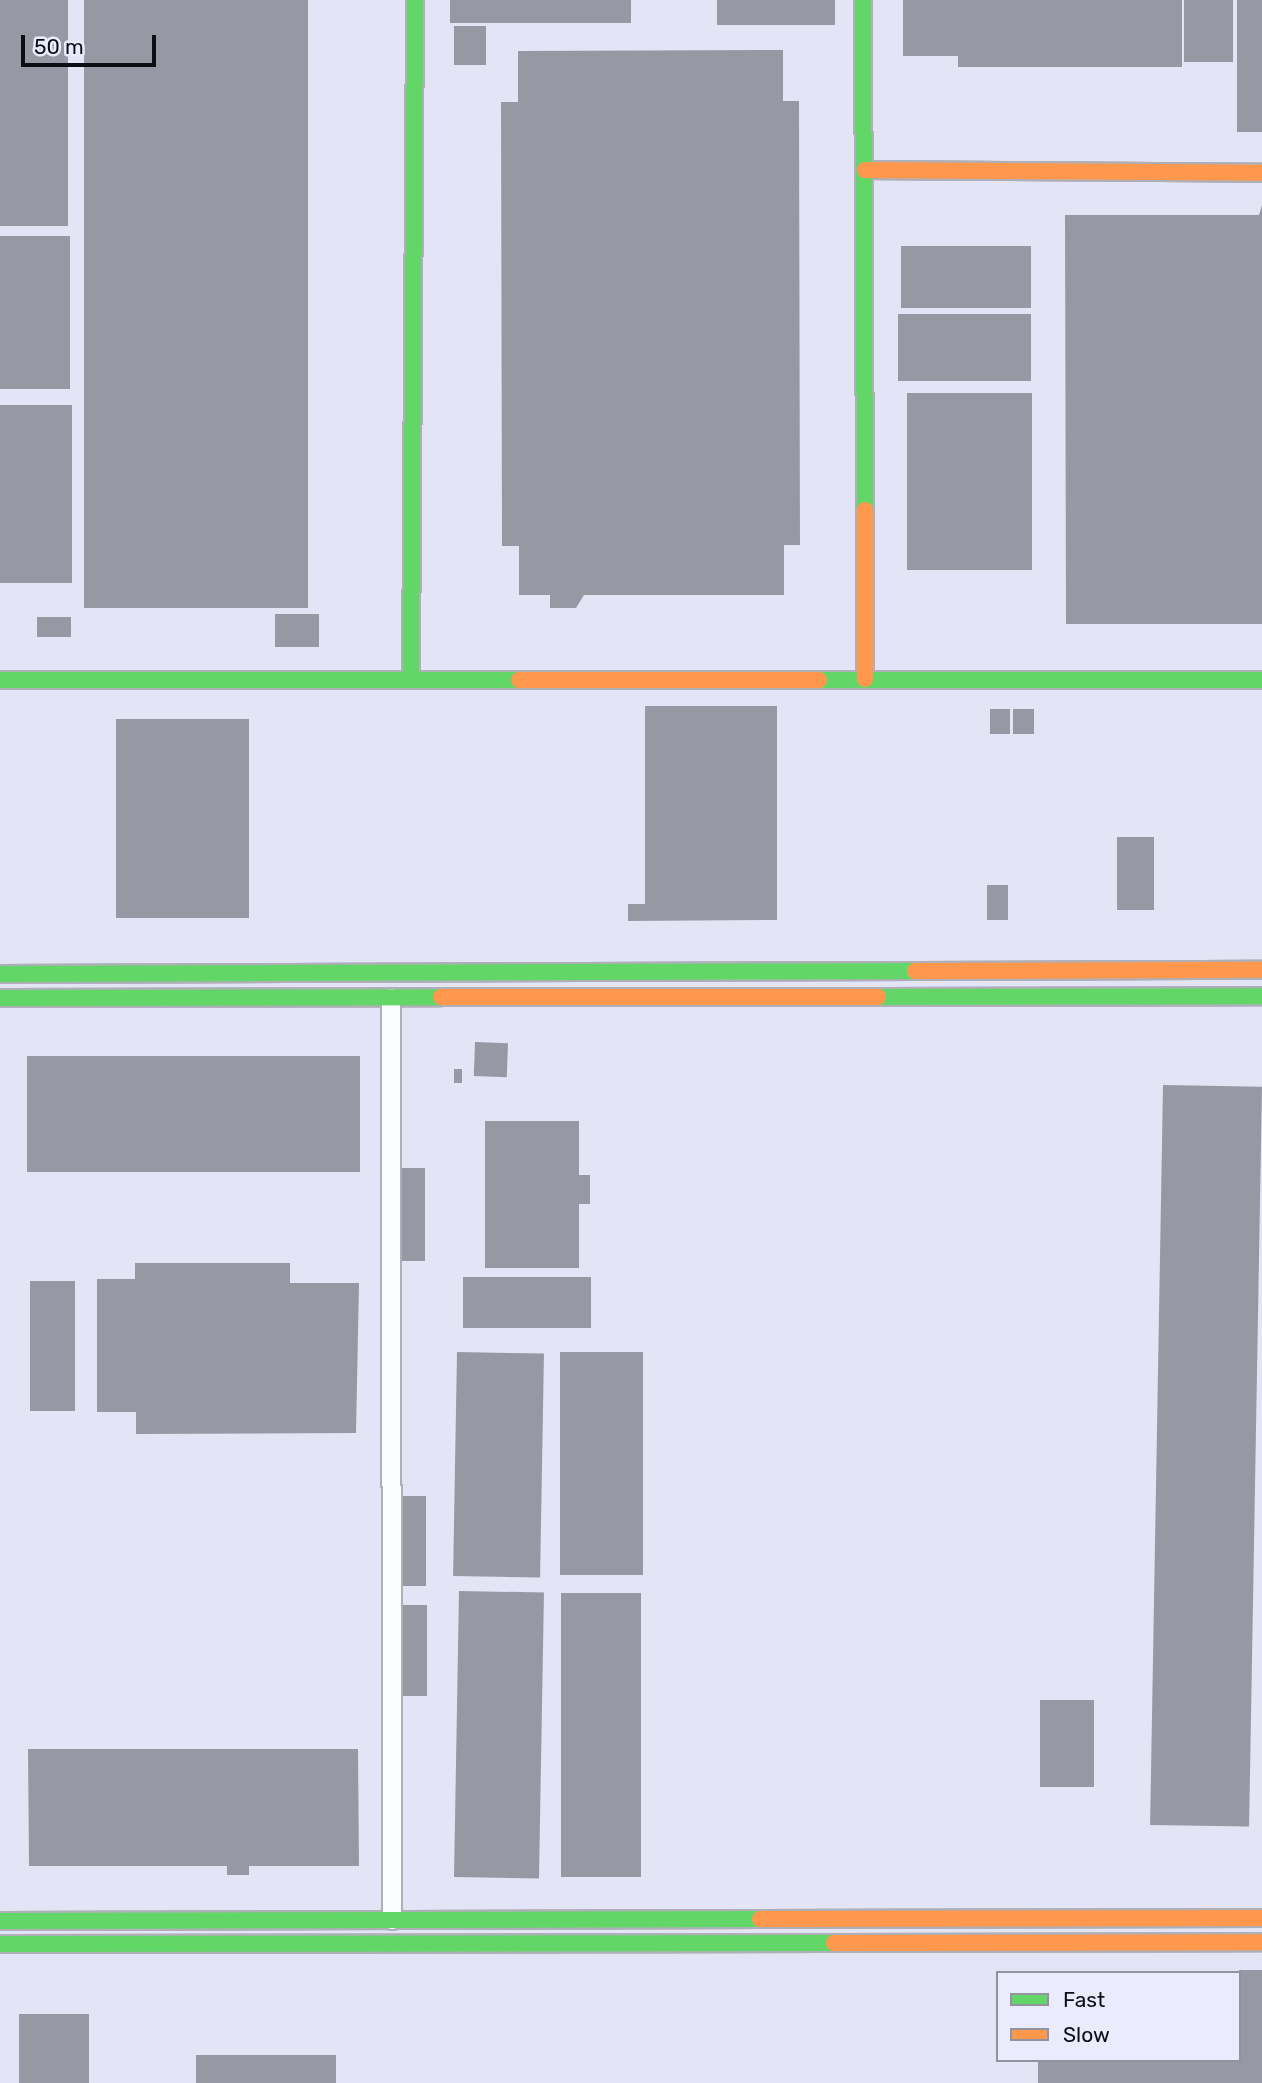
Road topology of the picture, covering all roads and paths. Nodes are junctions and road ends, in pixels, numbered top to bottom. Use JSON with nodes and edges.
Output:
{"nodes":[{"id":1,"x":415,"y":0,"type":"edge"},
{"id":2,"x":863,"y":0,"type":"edge"},
{"id":3,"x":865,"y":170,"type":"junction"},
{"id":4,"x":1262,"y":173,"type":"edge"},
{"id":5,"x":411,"y":679,"type":"junction"},
{"id":6,"x":865,"y":679,"type":"junction"},
{"id":7,"x":0,"y":680,"type":"edge"},
{"id":8,"x":1262,"y":680,"type":"edge"},
{"id":9,"x":1262,"y":970,"type":"edge"},
{"id":10,"x":390,"y":972,"type":"junction"},
{"id":11,"x":0,"y":974,"type":"edge"},
{"id":12,"x":1262,"y":996,"type":"edge"},
{"id":13,"x":0,"y":998,"type":"edge"},
{"id":14,"x":391,"y":998,"type":"junction"},
{"id":15,"x":1262,"y":1919,"type":"edge"},
{"id":16,"x":392,"y":1920,"type":"junction"},
{"id":17,"x":0,"y":1921,"type":"edge"},
{"id":18,"x":1262,"y":1942,"type":"edge"},
{"id":19,"x":393,"y":1943,"type":"junction"},
{"id":20,"x":0,"y":1944,"type":"edge"}],
"edges":[{"from":1,"to":5,"type":"street"},
{"from":2,"to":3,"type":"street"},
{"from":3,"to":4,"type":"street"},
{"from":3,"to":6,"type":"street"},
{"from":5,"to":6,"type":"street"},
{"from":5,"to":7,"type":"street"},
{"from":6,"to":8,"type":"street"},
{"from":9,"to":10,"type":"street"},
{"from":10,"to":11,"type":"street"},
{"from":10,"to":14,"type":"street"},
{"from":12,"to":14,"type":"street"},
{"from":13,"to":14,"type":"street"},
{"from":14,"to":16,"type":"street"},
{"from":15,"to":16,"type":"street"},
{"from":16,"to":17,"type":"street"},
{"from":16,"to":19,"type":"street"},
{"from":18,"to":19,"type":"street"},
{"from":19,"to":20,"type":"street"}]}
